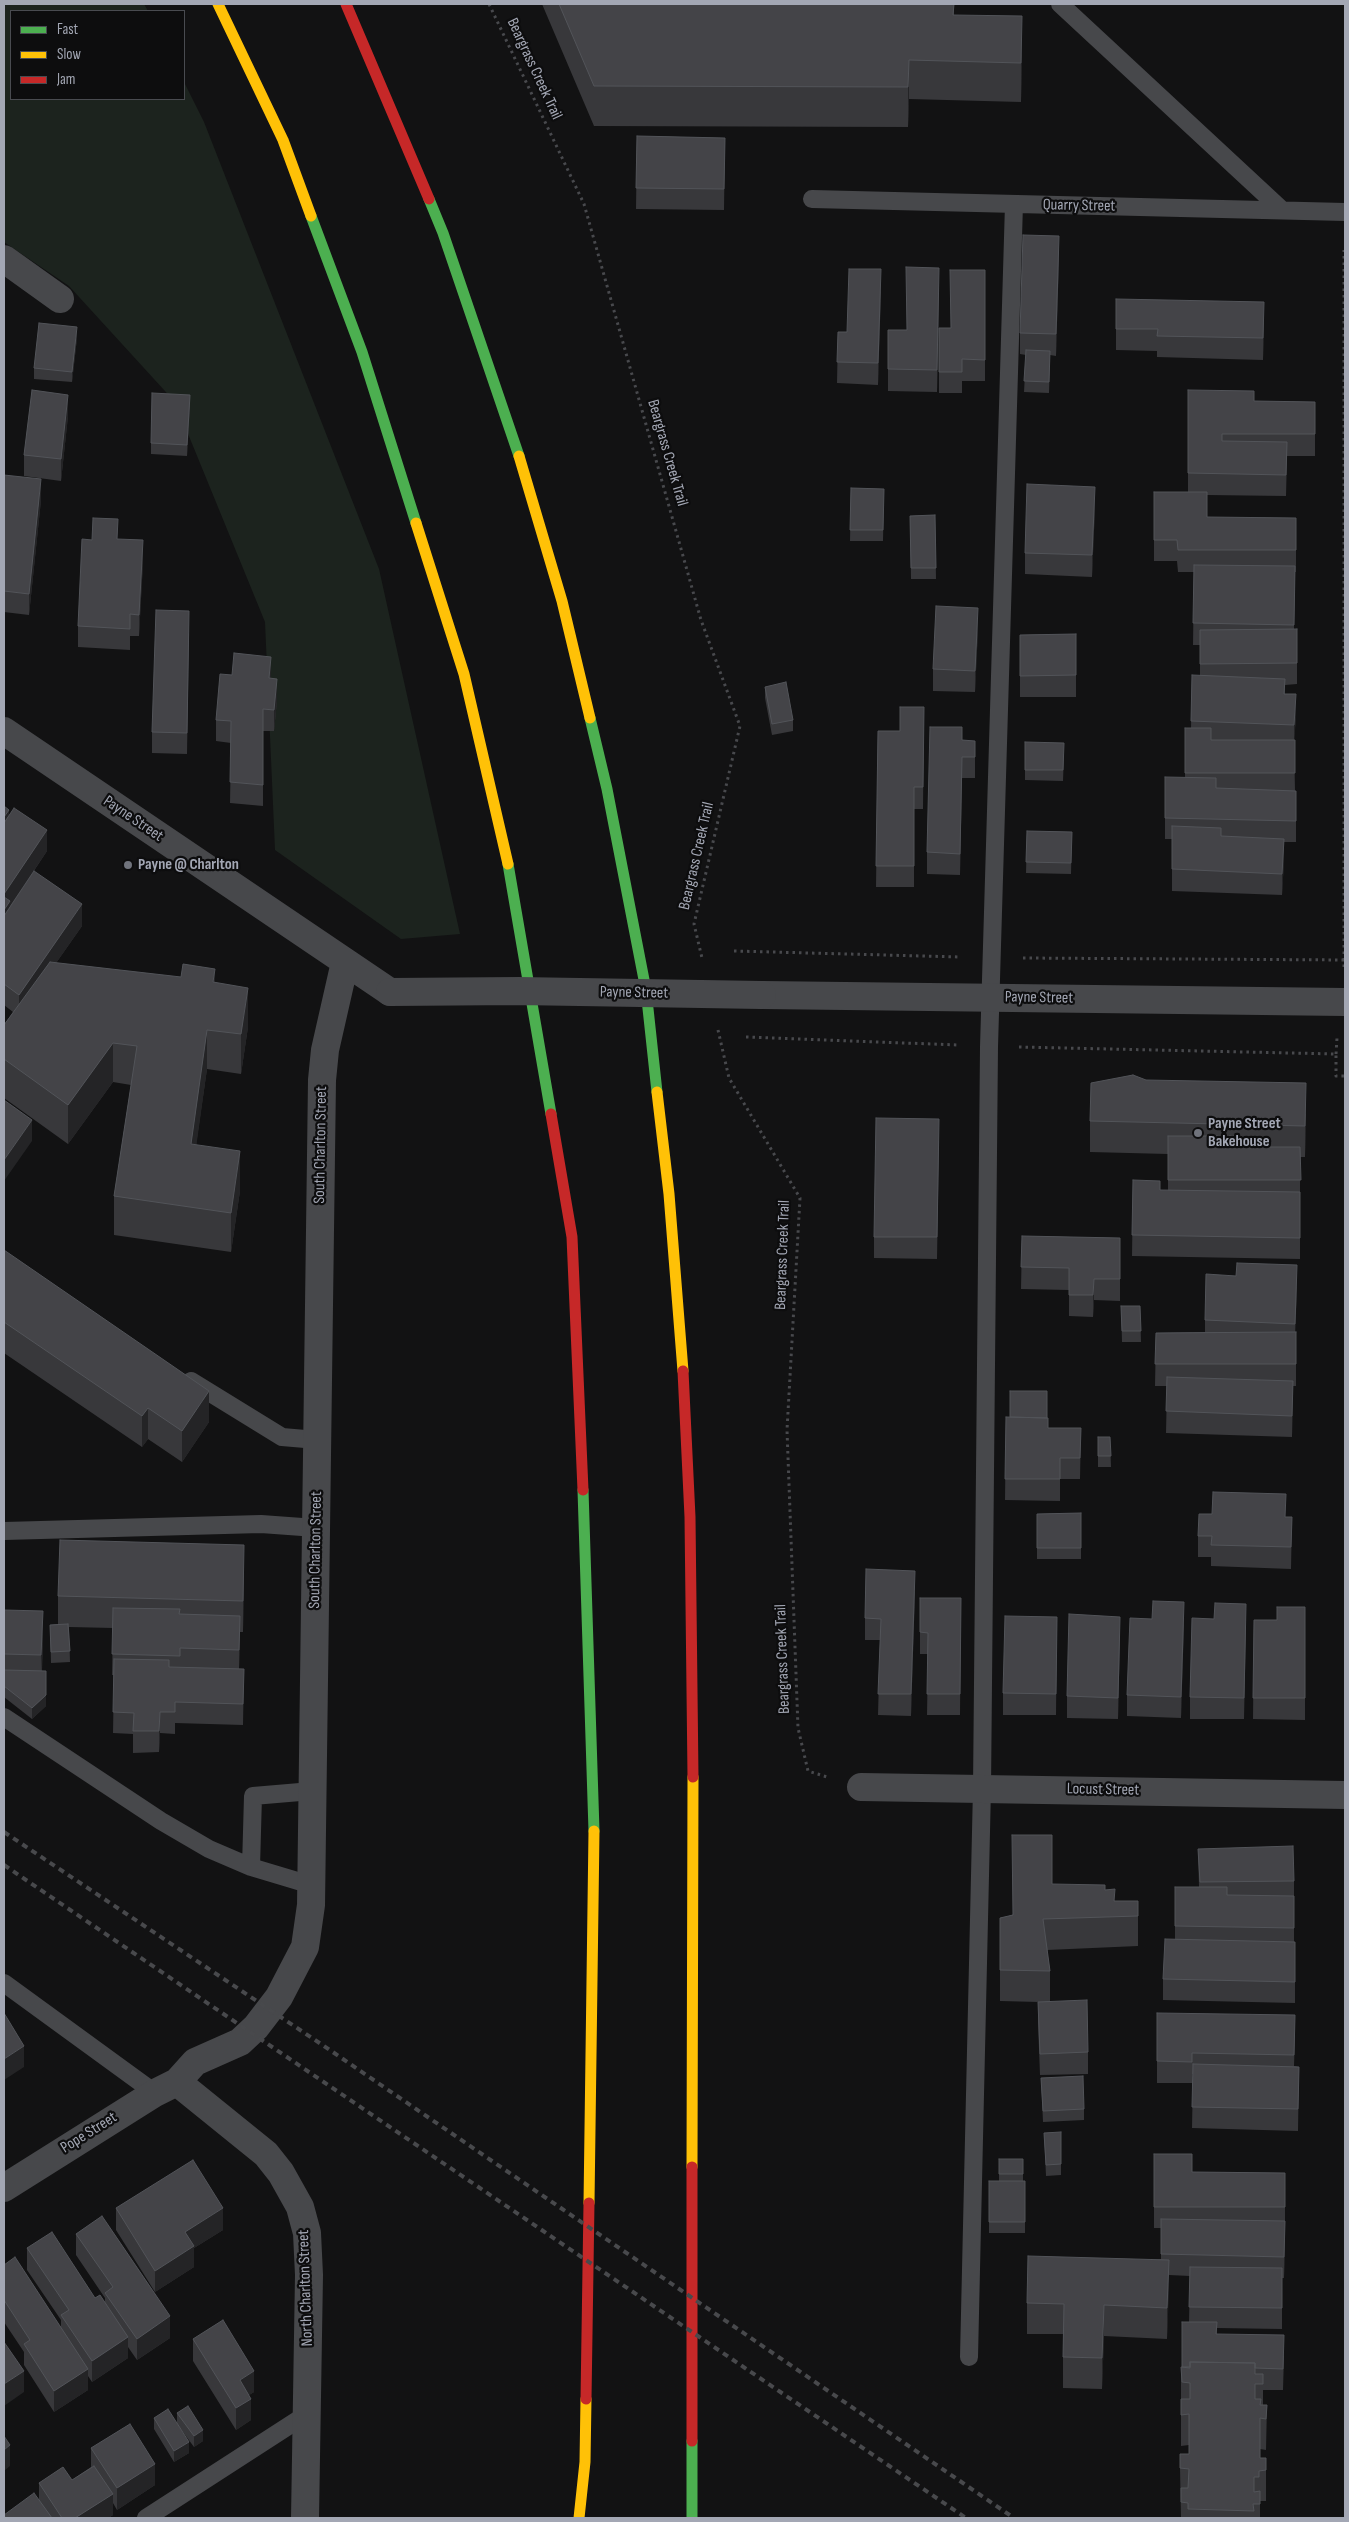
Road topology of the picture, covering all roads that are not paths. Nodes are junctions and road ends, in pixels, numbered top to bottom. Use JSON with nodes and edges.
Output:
{"nodes":[{"id":1,"x":218,"y":4,"type":"edge"},
{"id":2,"x":346,"y":4,"type":"edge"},
{"id":3,"x":1060,"y":4,"type":"edge"},
{"id":4,"x":812,"y":199,"type":"dead end"},
{"id":5,"x":1014,"y":204,"type":"junction"},
{"id":6,"x":1282,"y":210,"type":"junction"},
{"id":7,"x":1345,"y":212,"type":"edge"},
{"id":8,"x":4,"y":260,"type":"edge"},
{"id":9,"x":60,"y":298,"type":"dead end"},
{"id":10,"x":4,"y":731,"type":"edge"},
{"id":11,"x":345,"y":962,"type":"junction"},
{"id":12,"x":990,"y":997,"type":"junction"},
{"id":13,"x":1342,"y":1002,"type":"edge"},
{"id":14,"x":179,"y":1373,"type":"edge"},
{"id":15,"x":317,"y":1440,"type":"junction"},
{"id":16,"x":316,"y":1528,"type":"junction"},
{"id":17,"x":4,"y":1531,"type":"edge"},
{"id":18,"x":4,"y":1717,"type":"edge"},
{"id":19,"x":861,"y":1787,"type":"road end"},
{"id":20,"x":982,"y":1788,"type":"junction"},
{"id":21,"x":312,"y":1792,"type":"junction"},
{"id":22,"x":1345,"y":1795,"type":"edge"},
{"id":23,"x":251,"y":1867,"type":"junction"},
{"id":24,"x":311,"y":1885,"type":"junction"},
{"id":25,"x":4,"y":1983,"type":"edge"},
{"id":26,"x":166,"y":2087,"type":"junction"},
{"id":27,"x":4,"y":2188,"type":"edge"},
{"id":28,"x":969,"y":2357,"type":"dead end"},
{"id":29,"x":307,"y":2414,"type":"junction"},
{"id":30,"x":146,"y":2518,"type":"edge"},
{"id":31,"x":305,"y":2518,"type":"edge"},
{"id":32,"x":578,"y":2518,"type":"edge"},
{"id":33,"x":692,"y":2518,"type":"edge"}],
"edges":[{"from":1,"to":32,"type":"highway"},
{"from":2,"to":33,"type":"highway"},
{"from":3,"to":6,"type":"lane"},
{"from":4,"to":5,"type":"lane","name":"Quarry Street"},
{"from":5,"to":6,"type":"lane","name":"Quarry Street"},
{"from":5,"to":12,"type":"lane"},
{"from":6,"to":7,"type":"lane","name":"Quarry Street"},
{"from":8,"to":9,"type":"street"},
{"from":10,"to":11,"type":"street","name":"Payne Street"},
{"from":11,"to":12,"type":"street","name":"Payne Street","bridge":true},
{"from":11,"to":15,"type":"street","name":"South Charlton Street"},
{"from":12,"to":13,"type":"street","name":"Payne Street"},
{"from":12,"to":20,"type":"lane"},
{"from":14,"to":15,"type":"lane"},
{"from":15,"to":16,"type":"street","name":"South Charlton Street"},
{"from":16,"to":17,"type":"lane"},
{"from":16,"to":21,"type":"street","name":"South Charlton Street"},
{"from":18,"to":23,"type":"lane"},
{"from":19,"to":20,"type":"street","name":"Locust Street"},
{"from":20,"to":22,"type":"street","name":"Locust Street"},
{"from":20,"to":28,"type":"lane"},
{"from":21,"to":23,"type":"lane"},
{"from":21,"to":24,"type":"street","name":"South Charlton Street"},
{"from":23,"to":24,"type":"lane"},
{"from":24,"to":26,"type":"street","name":"South Charlton Street"},
{"from":25,"to":26,"type":"lane"},
{"from":26,"to":27,"type":"street","name":"Pope Street"},
{"from":26,"to":29,"type":"street","name":"North Charlton Street"},
{"from":29,"to":30,"type":"lane"},
{"from":29,"to":31,"type":"street","name":"North Charlton Street"}]}
